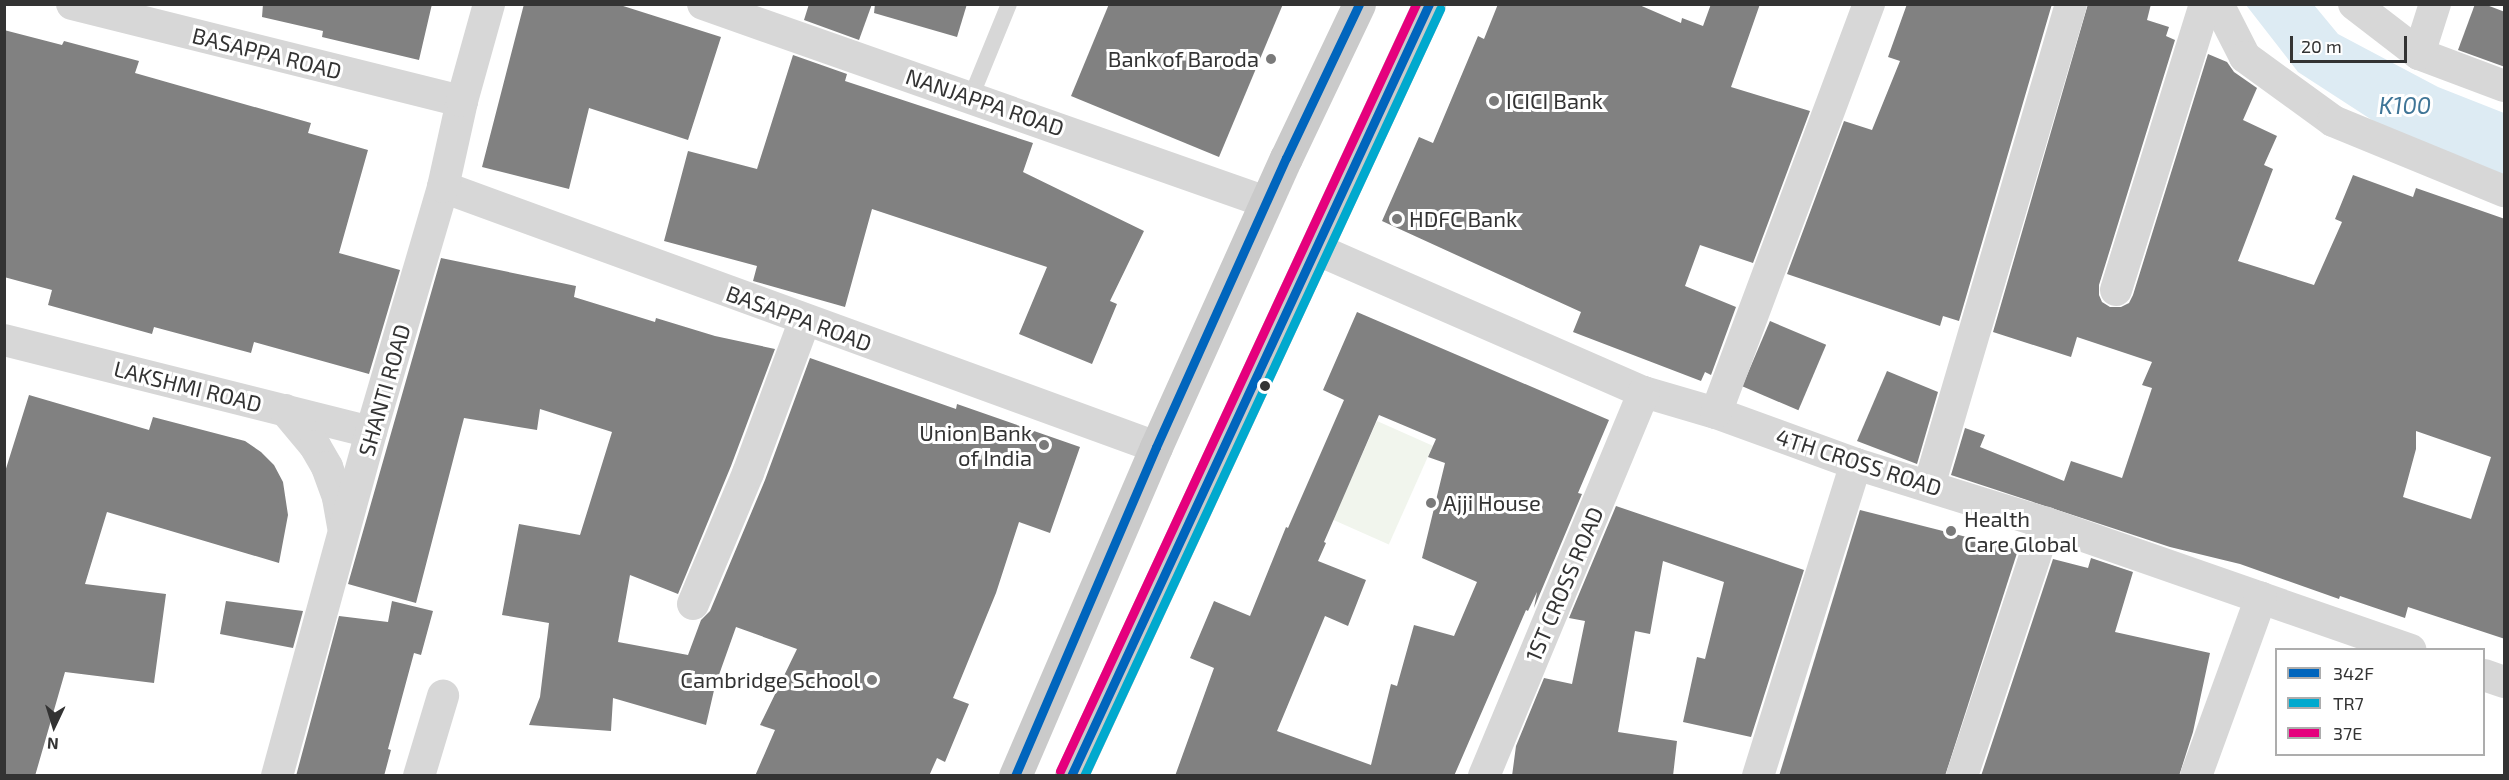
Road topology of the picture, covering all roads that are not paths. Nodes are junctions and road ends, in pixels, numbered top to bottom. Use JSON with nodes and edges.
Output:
{"nodes":[{"id":1,"x":72,"y":4,"type":"edge"},
{"id":2,"x":489,"y":4,"type":"edge"},
{"id":3,"x":703,"y":4,"type":"edge"},
{"id":4,"x":1009,"y":4,"type":"edge"},
{"id":5,"x":1359,"y":4,"type":"edge"},
{"id":6,"x":1429,"y":4,"type":"edge"},
{"id":7,"x":1869,"y":4,"type":"edge"},
{"id":8,"x":2071,"y":4,"type":"edge"},
{"id":9,"x":2205,"y":4,"type":"edge"},
{"id":10,"x":2218,"y":4,"type":"edge"},
{"id":11,"x":2354,"y":4,"type":"edge"},
{"id":12,"x":2435,"y":4,"type":"edge"},
{"id":13,"x":758,"y":14,"type":"edge"},
{"id":14,"x":2419,"y":54,"type":"junction"},
{"id":15,"x":2505,"y":86,"type":"edge"},
{"id":16,"x":971,"y":97,"type":"junction"},
{"id":17,"x":462,"y":101,"type":"junction"},
{"id":18,"x":443,"y":187,"type":"junction"},
{"id":19,"x":2505,"y":191,"type":"edge"},
{"id":20,"x":1266,"y":202,"type":"junction"},
{"id":21,"x":1316,"y":249,"type":"junction"},
{"id":22,"x":2116,"y":291,"type":"dead end"},
{"id":23,"x":805,"y":320,"type":"junction"},
{"id":24,"x":4,"y":340,"type":"edge"},
{"id":25,"x":1644,"y":392,"type":"junction"},
{"id":26,"x":285,"y":410,"type":"junction"},
{"id":27,"x":1716,"y":413,"type":"junction"},
{"id":28,"x":371,"y":432,"type":"junction"},
{"id":29,"x":1156,"y":447,"type":"junction"},
{"id":30,"x":1856,"y":464,"type":"junction"},
{"id":31,"x":1929,"y":486,"type":"junction"},
{"id":32,"x":2046,"y":523,"type":"junction"},
{"id":33,"x":344,"y":531,"type":"junction"},
{"id":34,"x":2261,"y":597,"type":"junction"},
{"id":35,"x":693,"y":604,"type":"dead end"},
{"id":36,"x":2405,"y":648,"type":"edge"},
{"id":37,"x":2485,"y":675,"type":"edge"},
{"id":38,"x":2505,"y":682,"type":"edge"},
{"id":39,"x":443,"y":696,"type":"dead end"},
{"id":40,"x":277,"y":776,"type":"edge"},
{"id":41,"x":419,"y":776,"type":"edge"},
{"id":42,"x":1014,"y":776,"type":"edge"},
{"id":43,"x":1071,"y":776,"type":"edge"},
{"id":44,"x":1484,"y":776,"type":"edge"},
{"id":45,"x":1758,"y":776,"type":"edge"},
{"id":46,"x":1962,"y":776,"type":"edge"},
{"id":47,"x":2196,"y":776,"type":"edge"}],
"edges":[{"from":1,"to":17,"type":"street","name":"BASAPPA ROAD"},
{"from":2,"to":17,"type":"street","name":"SHANTI ROAD"},
{"from":3,"to":13,"type":"street","name":"NANJAPPA ROAD"},
{"from":4,"to":16,"type":"lane"},
{"from":5,"to":20,"type":"main road"},
{"from":6,"to":21,"type":"main road"},
{"from":7,"to":27,"type":"street"},
{"from":8,"to":31,"type":"street"},
{"from":9,"to":22,"type":"street"},
{"from":10,"to":19,"type":"street"},
{"from":11,"to":14,"type":"street"},
{"from":12,"to":14,"type":"street"},
{"from":13,"to":16,"type":"street","name":"NANJAPPA ROAD"},
{"from":14,"to":15,"type":"street"},
{"from":16,"to":20,"type":"street","name":"NANJAPPA ROAD"},
{"from":17,"to":18,"type":"street","name":"SHANTI ROAD"},
{"from":18,"to":23,"type":"street","name":"BASAPPA ROAD"},
{"from":18,"to":28,"type":"street","name":"SHANTI ROAD"},
{"from":20,"to":29,"type":"main road"},
{"from":21,"to":25,"type":"street","name":"4TH CROSS ROAD"},
{"from":21,"to":43,"type":"main road"},
{"from":23,"to":29,"type":"street","name":"BASAPPA ROAD"},
{"from":23,"to":35,"type":"street"},
{"from":24,"to":26,"type":"street","name":"LAKSHMI ROAD"},
{"from":25,"to":27,"type":"street","name":"4TH CROSS ROAD"},
{"from":25,"to":44,"type":"street","name":"1ST CROSS ROAD"},
{"from":26,"to":28,"type":"street","name":"LAKSHMI ROAD"},
{"from":26,"to":33,"type":"street"},
{"from":27,"to":30,"type":"street","name":"4TH CROSS ROAD"},
{"from":28,"to":33,"type":"street","name":"SHANTI ROAD"},
{"from":29,"to":42,"type":"main road"},
{"from":30,"to":31,"type":"street","name":"4TH CROSS ROAD"},
{"from":30,"to":45,"type":"street"},
{"from":31,"to":32,"type":"street","name":"4TH CROSS ROAD"},
{"from":32,"to":34,"type":"street","name":"4TH CROSS ROAD"},
{"from":32,"to":46,"type":"street"},
{"from":33,"to":40,"type":"street","name":"SHANTI ROAD"},
{"from":34,"to":36,"type":"street","name":"4TH CROSS ROAD"},
{"from":34,"to":47,"type":"street"},
{"from":37,"to":38,"type":"street"},
{"from":39,"to":41,"type":"street"}]}
